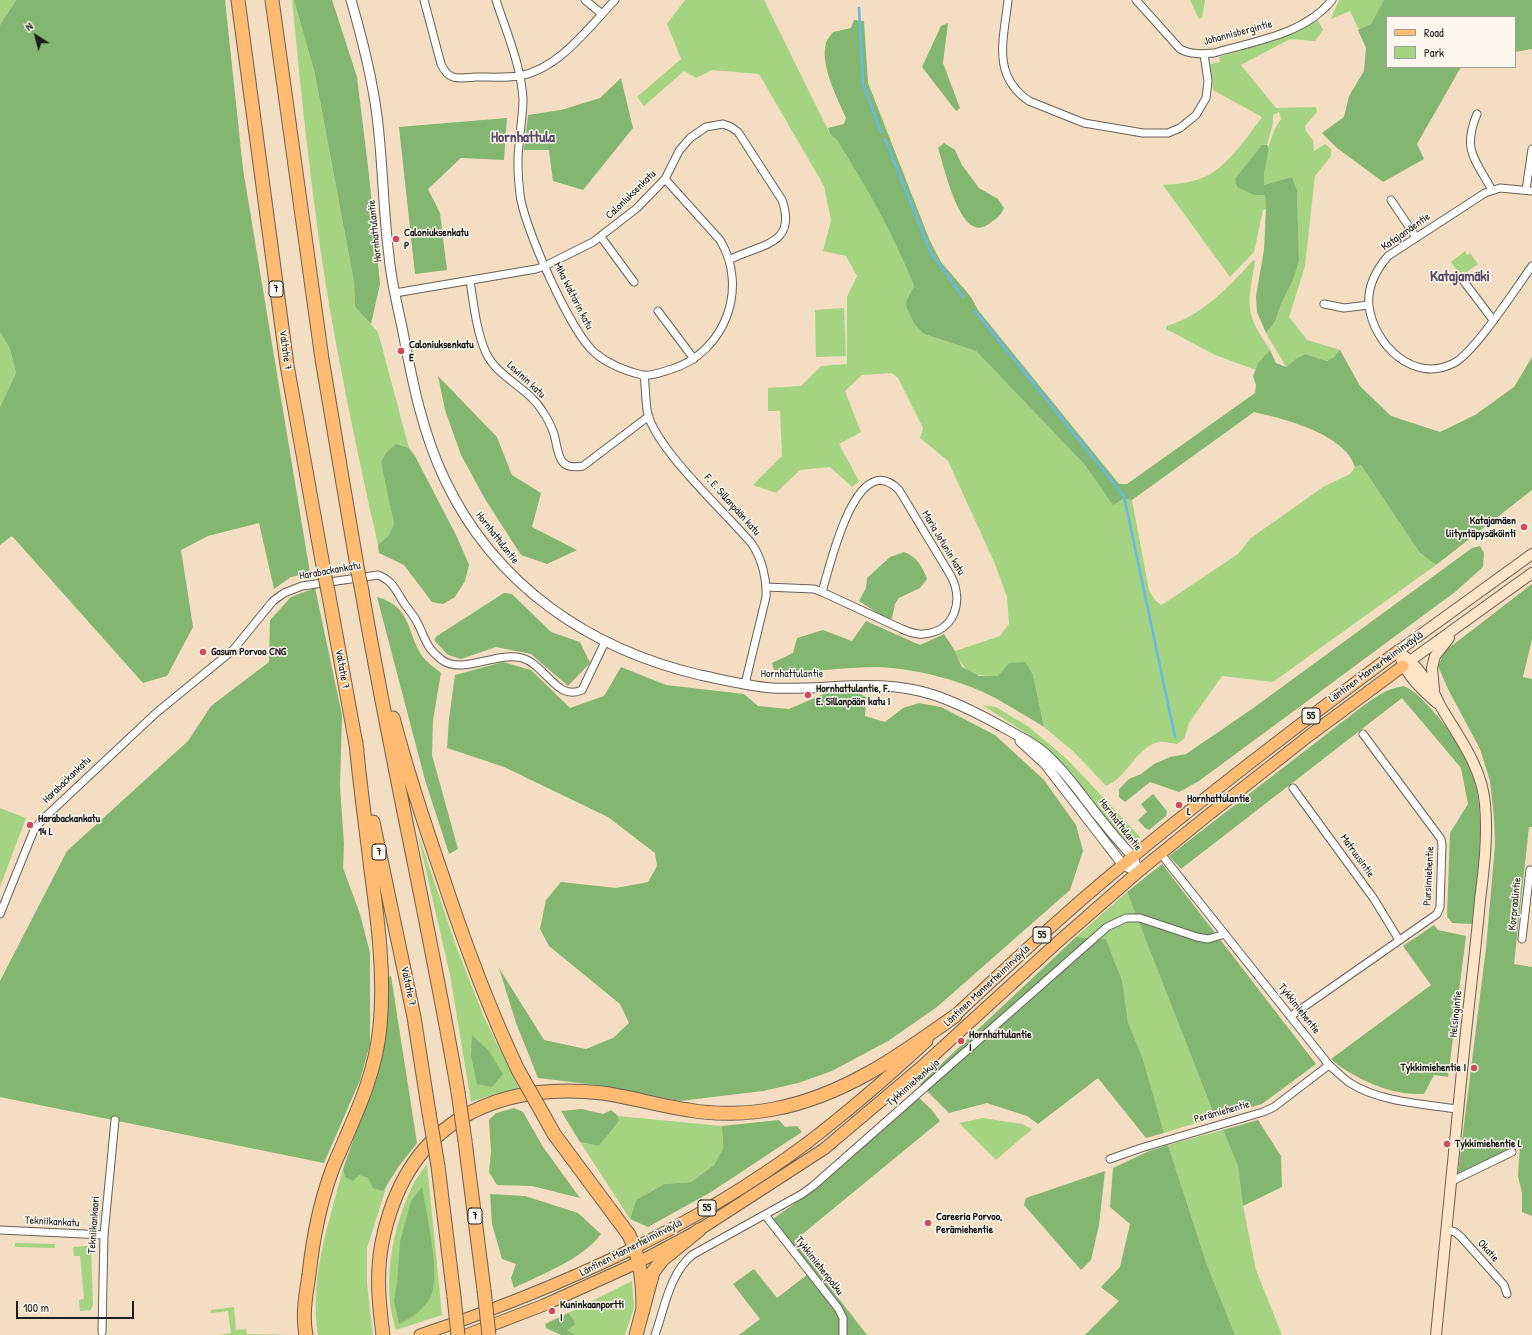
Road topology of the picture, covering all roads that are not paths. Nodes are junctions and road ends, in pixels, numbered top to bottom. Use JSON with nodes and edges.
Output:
{"nodes":[{"id":1,"x":238,"y":0,"type":"edge"},
{"id":2,"x":272,"y":0,"type":"edge"},
{"id":3,"x":351,"y":0,"type":"edge"},
{"id":4,"x":424,"y":0,"type":"edge"},
{"id":5,"x":496,"y":0,"type":"edge"},
{"id":6,"x":584,"y":0,"type":"edge"},
{"id":7,"x":615,"y":0,"type":"edge"},
{"id":8,"x":1008,"y":0,"type":"edge"},
{"id":9,"x":1136,"y":0,"type":"edge"},
{"id":10,"x":1332,"y":0,"type":"edge"},
{"id":11,"x":602,"y":14,"type":"junction"},
{"id":12,"x":1204,"y":54,"type":"junction"},
{"id":13,"x":520,"y":76,"type":"junction"},
{"id":14,"x":1477,"y":114,"type":"dead end"},
{"id":15,"x":1532,"y":149,"type":"edge"},
{"id":16,"x":665,"y":179,"type":"junction"},
{"id":17,"x":1492,"y":190,"type":"junction"},
{"id":18,"x":1529,"y":190,"type":"edge"},
{"id":19,"x":1391,"y":200,"type":"dead end"},
{"id":20,"x":601,"y":237,"type":"junction"},
{"id":21,"x":1416,"y":237,"type":"junction"},
{"id":22,"x":729,"y":260,"type":"junction"},
{"id":23,"x":545,"y":266,"type":"junction"},
{"id":24,"x":1532,"y":266,"type":"edge"},
{"id":25,"x":1462,"y":279,"type":"dead end"},
{"id":26,"x":470,"y":281,"type":"junction"},
{"id":27,"x":634,"y":282,"type":"dead end"},
{"id":28,"x":395,"y":293,"type":"junction"},
{"id":29,"x":1324,"y":304,"type":"dead end"},
{"id":30,"x":1369,"y":305,"type":"junction"},
{"id":31,"x":658,"y":311,"type":"dead end"},
{"id":32,"x":1493,"y":320,"type":"junction"},
{"id":33,"x":694,"y":359,"type":"junction"},
{"id":34,"x":644,"y":375,"type":"junction"},
{"id":35,"x":649,"y":416,"type":"junction"},
{"id":36,"x":1532,"y":554,"type":"edge"},
{"id":37,"x":1532,"y":573,"type":"edge"},
{"id":38,"x":766,"y":587,"type":"junction"},
{"id":39,"x":822,"y":592,"type":"junction"},
{"id":40,"x":1457,"y":627,"type":"junction"},
{"id":41,"x":605,"y":642,"type":"junction"},
{"id":42,"x":1398,"y":651,"type":"junction"},
{"id":43,"x":372,"y":654,"type":"junction"},
{"id":44,"x":1408,"y":663,"type":"junction"},
{"id":45,"x":744,"y":684,"type":"junction"},
{"id":46,"x":1434,"y":692,"type":"junction"},
{"id":47,"x":1440,"y":706,"type":"junction"},
{"id":48,"x":1005,"y":728,"type":"junction"},
{"id":49,"x":1363,"y":734,"type":"dead end"},
{"id":50,"x":356,"y":743,"type":"junction"},
{"id":51,"x":1293,"y":788,"type":"dead end"},
{"id":52,"x":1133,"y":857,"type":"junction"},
{"id":53,"x":1165,"y":859,"type":"dead end"},
{"id":54,"x":1123,"y":865,"type":"junction"},
{"id":55,"x":1531,"y":870,"type":"edge"},
{"id":56,"x":1138,"y":872,"type":"junction"},
{"id":57,"x":0,"y":914,"type":"edge"},
{"id":58,"x":1225,"y":934,"type":"junction"},
{"id":59,"x":1522,"y":939,"type":"dead end"},
{"id":60,"x":1399,"y":940,"type":"junction"},
{"id":61,"x":954,"y":1016,"type":"junction"},
{"id":62,"x":1291,"y":1016,"type":"junction"},
{"id":63,"x":1329,"y":1065,"type":"junction"},
{"id":64,"x":1457,"y":1109,"type":"junction"},
{"id":65,"x":116,"y":1120,"type":"dead end"},
{"id":66,"x":1512,"y":1152,"type":"dead end"},
{"id":67,"x":1110,"y":1159,"type":"dead end"},
{"id":68,"x":1452,"y":1181,"type":"junction"},
{"id":69,"x":765,"y":1215,"type":"junction"},
{"id":70,"x":1446,"y":1229,"type":"junction"},
{"id":71,"x":0,"y":1230,"type":"edge"},
{"id":72,"x":699,"y":1230,"type":"junction"},
{"id":73,"x":104,"y":1235,"type":"junction"},
{"id":74,"x":635,"y":1248,"type":"junction"},
{"id":75,"x":639,"y":1262,"type":"junction"},
{"id":76,"x":1507,"y":1294,"type":"dead end"},
{"id":77,"x":643,"y":1311,"type":"junction"},
{"id":78,"x":102,"y":1332,"type":"dead end"},
{"id":79,"x":305,"y":1333,"type":"edge"},
{"id":80,"x":383,"y":1335,"type":"edge"},
{"id":81,"x":420,"y":1335,"type":"edge"},
{"id":82,"x":458,"y":1335,"type":"edge"},
{"id":83,"x":466,"y":1335,"type":"edge"},
{"id":84,"x":489,"y":1335,"type":"edge"},
{"id":85,"x":636,"y":1335,"type":"edge"},
{"id":86,"x":656,"y":1335,"type":"edge"},
{"id":87,"x":843,"y":1335,"type":"edge"},
{"id":88,"x":1436,"y":1335,"type":"edge"}],
"edges":[{"from":1,"to":50,"type":"highway","name":"Valtatie 7","number":"7","bridge":true},
{"from":2,"to":43,"type":"highway","number":"7","bridge":true},
{"from":3,"to":28,"type":"street","name":"Hornhattulantie"},
{"from":4,"to":13,"type":"street"},
{"from":5,"to":13,"type":"street","name":"Mika Waltarin katu"},
{"from":6,"to":11,"type":"street"},
{"from":7,"to":11,"type":"street"},
{"from":8,"to":12,"type":"street"},
{"from":9,"to":12,"type":"street","name":"Johannisbergintie"},
{"from":10,"to":12,"type":"street","name":"Johannisbergintie"},
{"from":11,"to":13,"type":"street"},
{"from":13,"to":23,"type":"street","name":"Mika Waltarin katu"},
{"from":14,"to":17,"type":"street"},
{"from":15,"to":18,"type":"street"},
{"from":16,"to":20,"type":"street","name":"Caloniuksenkatu"},
{"from":16,"to":22,"type":"street","name":"Mika Waltarin katu"},
{"from":16,"to":22,"type":"street","name":"Caloniuksenkatu"},
{"from":17,"to":18,"type":"street","name":"Katajamäentie"},
{"from":17,"to":21,"type":"street","name":"Katajamäentie"},
{"from":19,"to":21,"type":"street"},
{"from":20,"to":23,"type":"street","name":"Caloniuksenkatu"},
{"from":20,"to":27,"type":"street"},
{"from":21,"to":30,"type":"street","name":"Katajamäentie"},
{"from":22,"to":33,"type":"street","name":"Mika Waltarin katu"},
{"from":23,"to":26,"type":"street","name":"Caloniuksenkatu"},
{"from":23,"to":34,"type":"street","name":"Mika Waltarin katu"},
{"from":24,"to":32,"type":"street","name":"Katajamäentie"},
{"from":25,"to":32,"type":"street"},
{"from":26,"to":28,"type":"street","name":"Caloniuksenkatu"},
{"from":26,"to":35,"type":"street","name":"Lewinin katu"},
{"from":28,"to":41,"type":"street","name":"Hornhattulantie"},
{"from":29,"to":30,"type":"street"},
{"from":30,"to":32,"type":"street","name":"Katajamäentie"},
{"from":31,"to":33,"type":"street"},
{"from":33,"to":34,"type":"street","name":"Mika Waltarin katu"},
{"from":34,"to":35,"type":"street","name":"F. E. Sillanpään katu"},
{"from":35,"to":38,"type":"street","name":"F. E. Sillanpään katu"},
{"from":36,"to":42,"type":"main road","name":"Läntinen Mannerheiminväylä"},
{"from":37,"to":40,"type":"main road","name":"Läntinen Mannerheiminväylä"},
{"from":38,"to":39,"type":"street","name":"Maria Jotunin katu"},
{"from":38,"to":45,"type":"street","name":"F. E. Sillanpään katu"},
{"from":39,"to":39,"type":"street","name":"Maria Jotunin katu"},
{"from":40,"to":44,"type":"main road","name":"Läntinen Mannerheiminväylä"},
{"from":40,"to":46,"type":"main road","name":"Helsingintie"},
{"from":41,"to":45,"type":"street","name":"Hornhattulantie"},
{"from":41,"to":57,"type":"street","name":"Harabackankatu"},
{"from":42,"to":44,"type":"main road","name":"Helsingintie"},
{"from":42,"to":52,"type":"main road","name":"Läntinen Mannerheiminväylä","number":"55"},
{"from":43,"to":74,"type":"highway","bridge":true},
{"from":43,"to":84,"type":"highway","number":"7","bridge":true},
{"from":44,"to":46,"type":"main road","name":"Helsingintie"},
{"from":44,"to":47,"type":"main road","name":"Helsingintie"},
{"from":44,"to":56,"type":"main road","name":"Läntinen Mannerheiminväylä","number":"55"},
{"from":45,"to":48,"type":"street","name":"Hornhattulantie"},
{"from":46,"to":47,"type":"main road","name":"Helsingintie"},
{"from":47,"to":64,"type":"main road","name":"Helsingintie"},
{"from":48,"to":52,"type":"street","name":"Hornhattulantie"},
{"from":48,"to":54,"type":"street","name":"Hornhattulantie"},
{"from":49,"to":60,"type":"street","name":"Pursimiehentie"},
{"from":50,"to":79,"type":"highway"},
{"from":50,"to":82,"type":"highway","name":"Valtatie 7","number":"7","bridge":true},
{"from":51,"to":60,"type":"street","name":"Matruusintie"},
{"from":52,"to":54,"type":"main road","name":"Läntinen Mannerheiminväylä","number":"55"},
{"from":52,"to":56,"type":"street","name":"Hornhattulantie"},
{"from":53,"to":58,"type":"street","name":"Tykkimiehentie"},
{"from":54,"to":56,"type":"street","name":"Hornhattulantie"},
{"from":54,"to":61,"type":"main road","name":"Läntinen Mannerheiminväylä","number":"55"},
{"from":55,"to":59,"type":"street","name":"Korpraalintie"},
{"from":56,"to":72,"type":"main road","name":"Läntinen Mannerheiminväylä","number":"55"},
{"from":58,"to":62,"type":"street","name":"Tykkimiehentie"},
{"from":58,"to":69,"type":"street","name":"Tykkimiehenkuja"},
{"from":60,"to":62,"type":"street","name":"Pursimiehentie"},
{"from":61,"to":74,"type":"main road","name":"Läntinen Mannerheiminväylä","number":"55"},
{"from":61,"to":80,"type":"highway"},
{"from":62,"to":63,"type":"street","name":"Tykkimiehentie"},
{"from":63,"to":64,"type":"street","name":"Tykkimiehentie"},
{"from":63,"to":67,"type":"street","name":"Perämiehentie"},
{"from":64,"to":68,"type":"main road","name":"Helsingintie"},
{"from":65,"to":73,"type":"street","name":"Tekniikankaari"},
{"from":66,"to":68,"type":"street"},
{"from":68,"to":70,"type":"main road","name":"Helsingintie"},
{"from":69,"to":86,"type":"street","name":"Tykkimiehenkuja"},
{"from":69,"to":87,"type":"street","name":"Tykkimiehenpolku"},
{"from":70,"to":76,"type":"street","name":"Okatie"},
{"from":70,"to":88,"type":"main road","name":"Helsingintie"},
{"from":71,"to":73,"type":"street","name":"Tekniikankatu"},
{"from":72,"to":75,"type":"main road","name":"Läntinen Mannerheiminväylä","number":"55"},
{"from":72,"to":77,"type":"highway"},
{"from":73,"to":78,"type":"street","name":"Tekniikankaari"},
{"from":74,"to":75,"type":"highway"},
{"from":74,"to":81,"type":"main road","name":"Läntinen Mannerheiminväylä","number":"55"},
{"from":75,"to":77,"type":"highway"},
{"from":75,"to":83,"type":"main road","name":"Läntinen Mannerheiminväylä","number":"55"},
{"from":77,"to":85,"type":"highway"}]}
